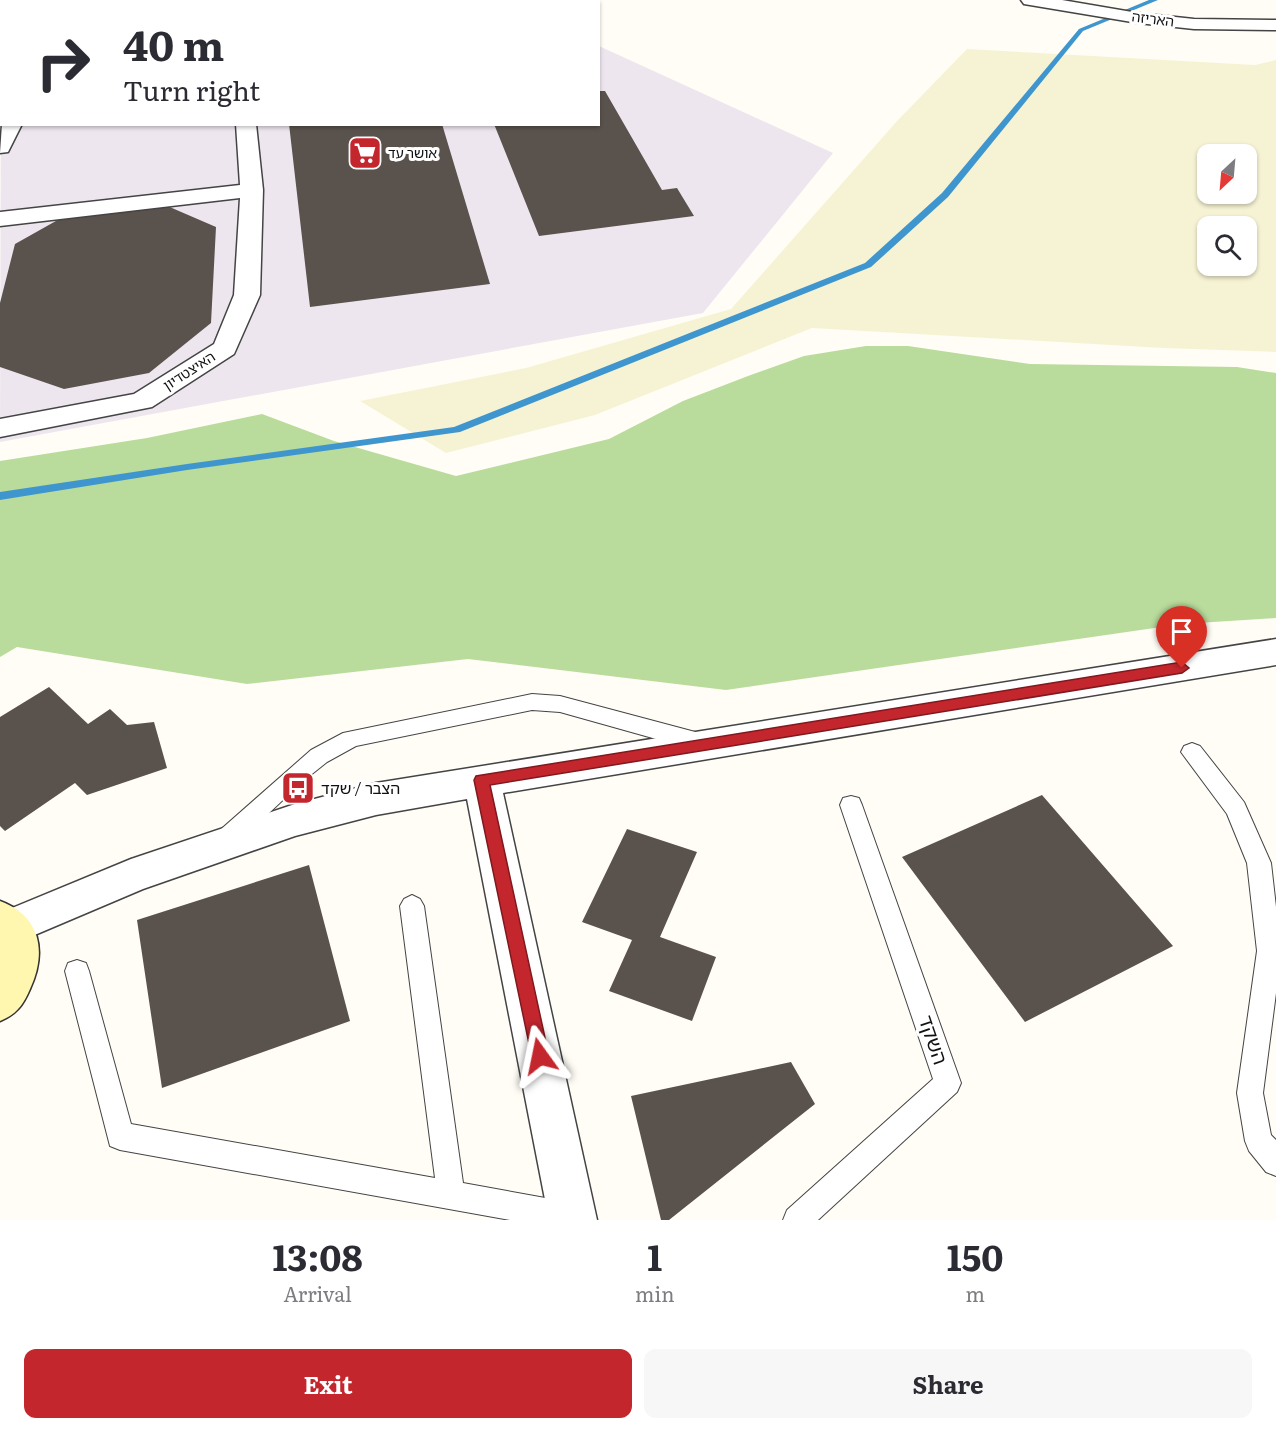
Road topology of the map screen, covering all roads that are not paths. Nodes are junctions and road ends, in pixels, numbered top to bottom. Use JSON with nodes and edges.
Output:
{"nodes":[{"id":1,"x":1030,"y":0,"type":"edge"},
{"id":2,"x":1276,"y":25,"type":"edge"},
{"id":3,"x":11,"y":126,"type":"edge"},
{"id":4,"x":246,"y":126,"type":"edge"},
{"id":5,"x":0,"y":147,"type":"edge"},
{"id":6,"x":252,"y":190,"type":"junction"},
{"id":7,"x":0,"y":219,"type":"edge"},
{"id":8,"x":0,"y":428,"type":"edge"},
{"id":9,"x":1276,"y":652,"type":"edge"},
{"id":10,"x":710,"y":745,"type":"junction"},
{"id":11,"x":1192,"y":752,"type":"dead end"},
{"id":12,"x":482,"y":780,"type":"junction"},
{"id":13,"x":851,"y":805,"type":"dead end"},
{"id":14,"x":218,"y":847,"type":"junction"},
{"id":15,"x":412,"y":906,"type":"dead end"},
{"id":16,"x":5,"y":923,"type":"edge"},
{"id":17,"x":77,"y":971,"type":"dead end"},
{"id":18,"x":0,"y":1001,"type":"edge"},
{"id":19,"x":1276,"y":1162,"type":"edge"},
{"id":20,"x":451,"y":1195,"type":"junction"},
{"id":21,"x":573,"y":1219,"type":"edge"},
{"id":22,"x":797,"y":1220,"type":"edge"}],
"edges":[{"from":1,"to":2,"type":"street","name":"האריזה"},
{"from":3,"to":5,"type":"street"},
{"from":4,"to":6,"type":"street","name":"האיצטדיון"},
{"from":6,"to":7,"type":"street"},
{"from":6,"to":8,"type":"street","name":"האיצטדיון"},
{"from":9,"to":10,"type":"street"},
{"from":10,"to":12,"type":"street"},
{"from":10,"to":14,"type":"lane"},
{"from":11,"to":19,"type":"lane"},
{"from":12,"to":14,"type":"street"},
{"from":12,"to":21,"type":"street"},
{"from":13,"to":22,"type":"lane","name":"השקד"},
{"from":14,"to":16,"type":"street"},
{"from":15,"to":20,"type":"lane"},
{"from":16,"to":18,"type":"street"},
{"from":17,"to":20,"type":"lane"},
{"from":20,"to":21,"type":"lane"}]}
